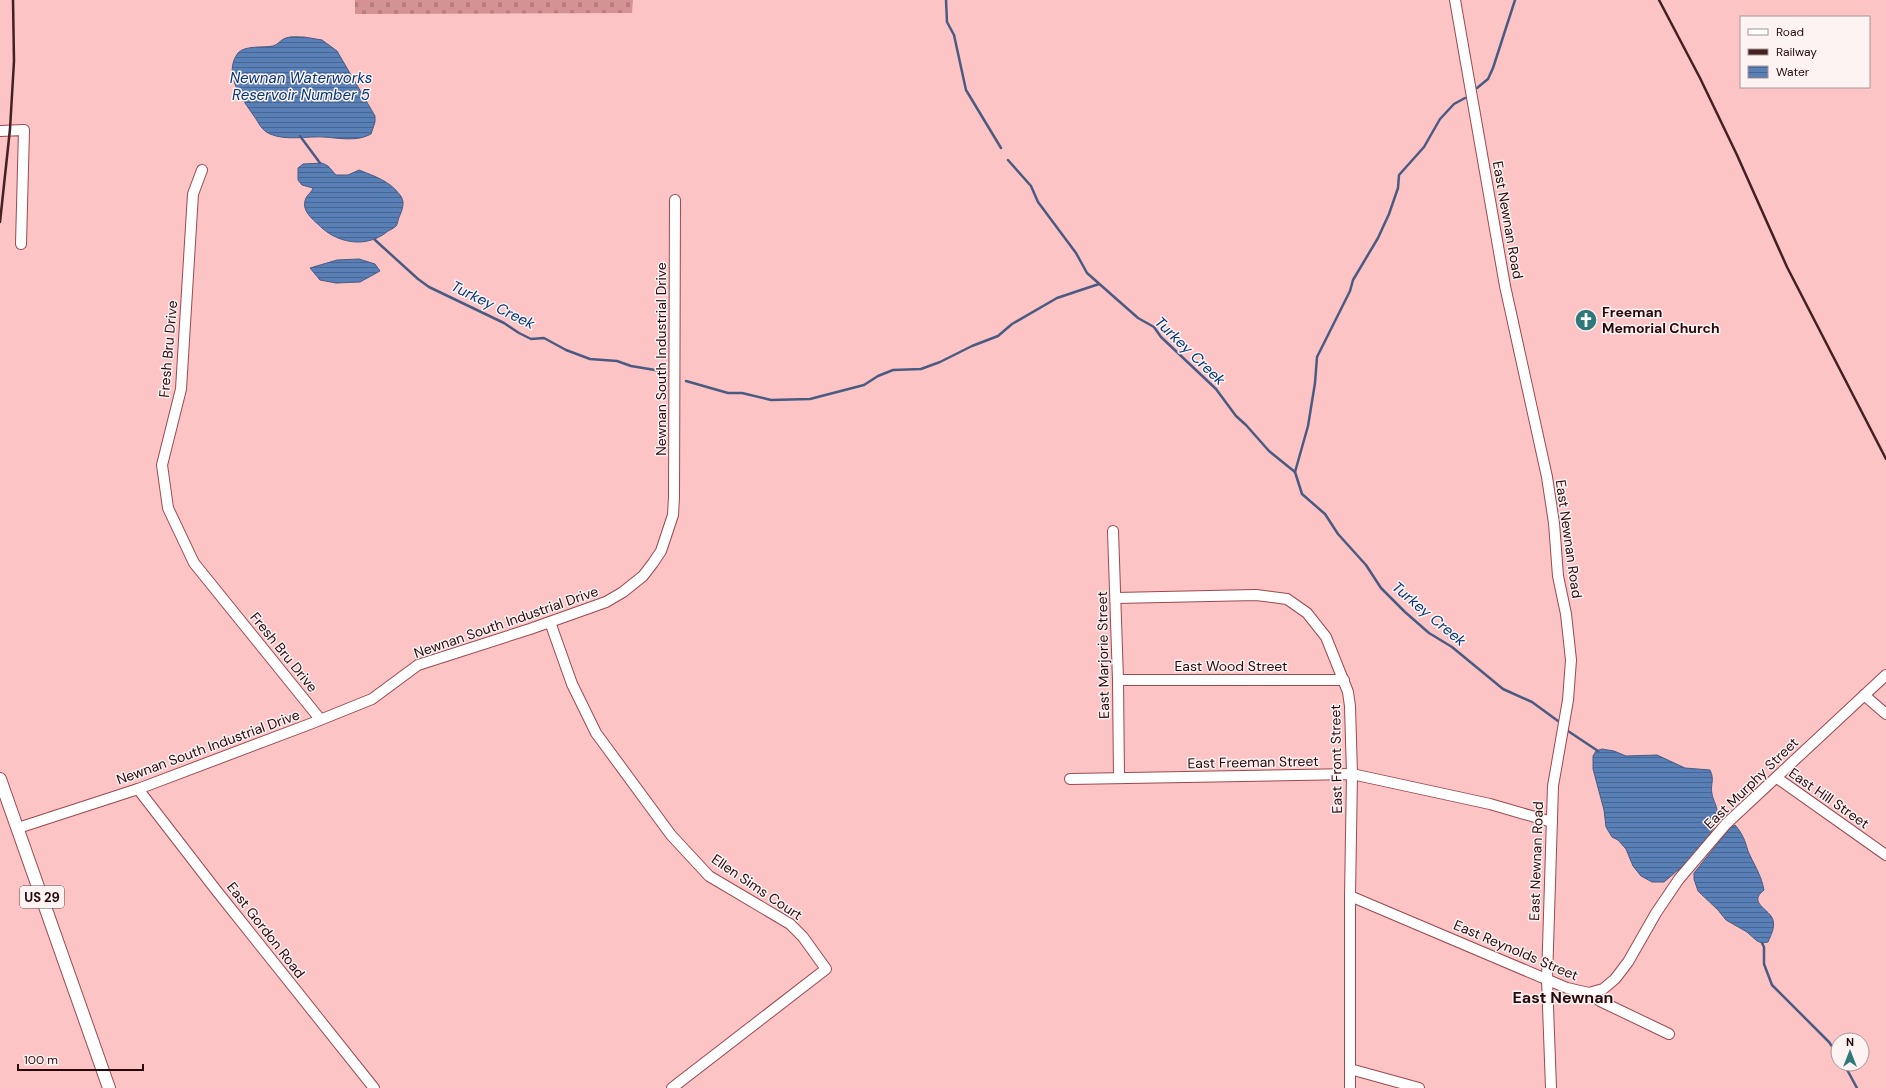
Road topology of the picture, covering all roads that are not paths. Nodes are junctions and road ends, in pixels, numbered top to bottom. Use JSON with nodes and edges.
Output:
{"nodes":[{"id":1,"x":1455,"y":0,"type":"edge"},
{"id":2,"x":0,"y":131,"type":"edge"},
{"id":3,"x":202,"y":170,"type":"dead end"},
{"id":4,"x":675,"y":200,"type":"dead end"},
{"id":5,"x":21,"y":244,"type":"dead end"},
{"id":6,"x":1113,"y":531,"type":"dead end"},
{"id":7,"x":1116,"y":598,"type":"junction"},
{"id":8,"x":550,"y":622,"type":"junction"},
{"id":9,"x":1886,"y":675,"type":"edge"},
{"id":10,"x":1118,"y":680,"type":"junction"},
{"id":11,"x":1344,"y":680,"type":"junction"},
{"id":12,"x":1864,"y":695,"type":"junction"},
{"id":13,"x":1886,"y":714,"type":"edge"},
{"id":14,"x":320,"y":719,"type":"junction"},
{"id":15,"x":1352,"y":774,"type":"junction"},
{"id":16,"x":0,"y":778,"type":"edge"},
{"id":17,"x":1070,"y":778,"type":"dead end"},
{"id":18,"x":1118,"y":778,"type":"junction"},
{"id":19,"x":1776,"y":778,"type":"junction"},
{"id":20,"x":138,"y":788,"type":"junction"},
{"id":21,"x":1552,"y":822,"type":"junction"},
{"id":22,"x":18,"y":828,"type":"junction"},
{"id":23,"x":1886,"y":855,"type":"edge"},
{"id":24,"x":1350,"y":896,"type":"junction"},
{"id":25,"x":1547,"y":979,"type":"junction"},
{"id":26,"x":1589,"y":993,"type":"junction"},
{"id":27,"x":1669,"y":1034,"type":"dead end"},
{"id":28,"x":1350,"y":1069,"type":"junction"},
{"id":29,"x":109,"y":1088,"type":"edge"},
{"id":30,"x":374,"y":1088,"type":"edge"},
{"id":31,"x":672,"y":1088,"type":"edge"},
{"id":32,"x":1350,"y":1088,"type":"edge"},
{"id":33,"x":1419,"y":1088,"type":"edge"},
{"id":34,"x":1551,"y":1088,"type":"edge"}],
"edges":[{"from":1,"to":21,"type":"street","name":"East Newnan Road"},
{"from":2,"to":5,"type":"street"},
{"from":3,"to":14,"type":"street","name":"Fresh Bru Drive"},
{"from":4,"to":8,"type":"street","name":"Newnan South Industrial Drive"},
{"from":6,"to":7,"type":"street","name":"East Marjorie Street"},
{"from":7,"to":10,"type":"street","name":"East Marjorie Street"},
{"from":7,"to":11,"type":"street","name":"East Front Street"},
{"from":8,"to":14,"type":"street","name":"Newnan South Industrial Drive"},
{"from":8,"to":31,"type":"street","name":"Ellen Sims Court"},
{"from":9,"to":12,"type":"street","name":"East Murphy Street"},
{"from":10,"to":11,"type":"street","name":"East Wood Street"},
{"from":10,"to":18,"type":"street","name":"East Marjorie Street"},
{"from":11,"to":15,"type":"street","name":"East Front Street"},
{"from":12,"to":13,"type":"street"},
{"from":12,"to":19,"type":"street","name":"East Murphy Street"},
{"from":14,"to":20,"type":"street","name":"Newnan South Industrial Drive"},
{"from":15,"to":18,"type":"street","name":"East Freeman Street"},
{"from":15,"to":21,"type":"street","name":"East Freeman Street"},
{"from":15,"to":24,"type":"street","name":"East Front Street"},
{"from":16,"to":22,"type":"main road","number":"US 29"},
{"from":17,"to":18,"type":"street","name":"East Freeman Street"},
{"from":19,"to":23,"type":"street","name":"East Hill Street"},
{"from":19,"to":26,"type":"street","name":"East Murphy Street"},
{"from":20,"to":22,"type":"street","name":"Newnan South Industrial Drive"},
{"from":20,"to":30,"type":"street","name":"East Gordon Road"},
{"from":21,"to":25,"type":"street","name":"East Newnan Road"},
{"from":22,"to":29,"type":"main road","number":"US 29"},
{"from":24,"to":25,"type":"street","name":"East Reynolds Street"},
{"from":24,"to":28,"type":"street","name":"East Front Street"},
{"from":25,"to":26,"type":"street","name":"East Reynolds Street"},
{"from":25,"to":34,"type":"street","name":"East Newnan Road"},
{"from":26,"to":27,"type":"street","name":"East Reynolds Street"},
{"from":28,"to":32,"type":"street","name":"East Front Street"},
{"from":28,"to":33,"type":"street"}]}
